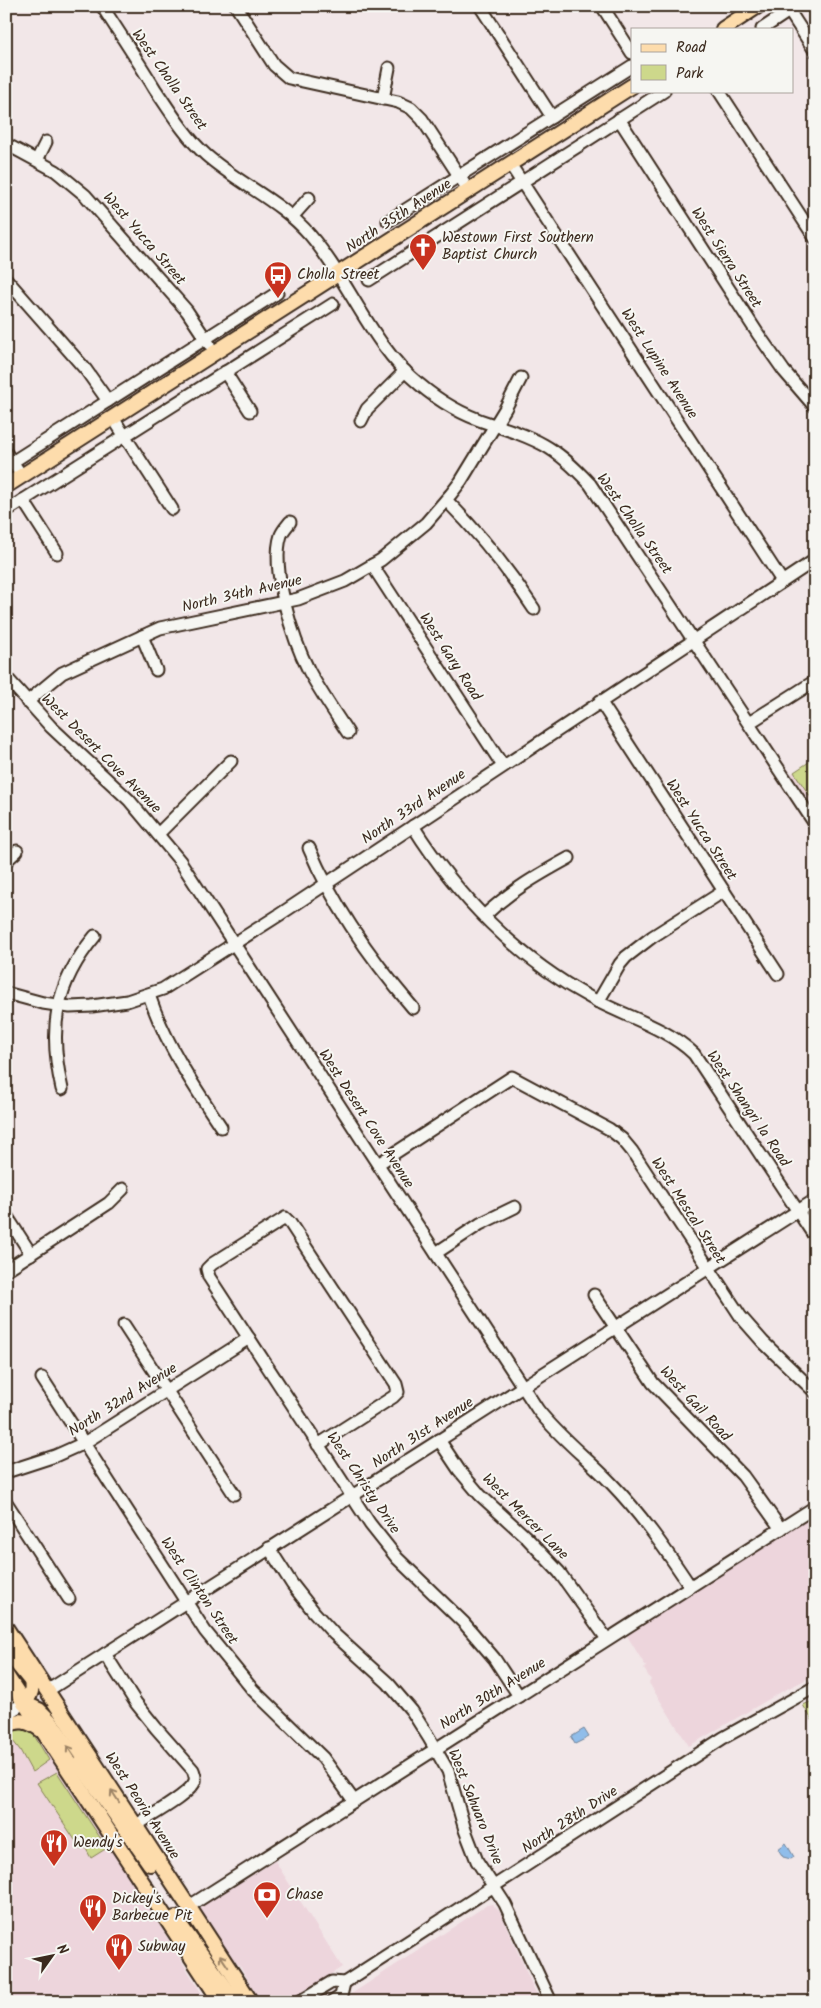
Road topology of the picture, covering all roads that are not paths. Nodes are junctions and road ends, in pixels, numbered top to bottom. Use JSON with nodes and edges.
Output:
{"nodes":[{"id":1,"x":102,"y":6,"type":"edge"},
{"id":2,"x":236,"y":6,"type":"edge"},
{"id":3,"x":480,"y":6,"type":"edge"},
{"id":4,"x":602,"y":6,"type":"edge"},
{"id":5,"x":758,"y":6,"type":"edge"},
{"id":6,"x":787,"y":9,"type":"edge"},
{"id":7,"x":725,"y":28,"type":"edge"},
{"id":8,"x":763,"y":28,"type":"edge"},
{"id":9,"x":631,"y":51,"type":"edge"},
{"id":10,"x":815,"y":51,"type":"edge"},
{"id":11,"x":631,"y":67,"type":"edge"},
{"id":12,"x":389,"y":68,"type":"dead end"},
{"id":13,"x":631,"y":87,"type":"edge"},
{"id":14,"x":662,"y":92,"type":"edge"},
{"id":15,"x":721,"y":92,"type":"edge"},
{"id":16,"x":383,"y":99,"type":"junction"},
{"id":17,"x":552,"y":117,"type":"junction"},
{"id":18,"x":619,"y":119,"type":"junction"},
{"id":19,"x":46,"y":142,"type":"dead end"},
{"id":20,"x":6,"y":144,"type":"edge"},
{"id":21,"x":37,"y":160,"type":"junction"},
{"id":22,"x":510,"y":164,"type":"junction"},
{"id":23,"x":460,"y":177,"type":"junction"},
{"id":24,"x":522,"y":182,"type":"junction"},
{"id":25,"x":469,"y":191,"type":"junction"},
{"id":26,"x":309,"y":198,"type":"dead end"},
{"id":27,"x":292,"y":217,"type":"junction"},
{"id":28,"x":388,"y":221,"type":"dead end"},
{"id":29,"x":815,"y":238,"type":"edge"},
{"id":30,"x":338,"y":275,"type":"junction"},
{"id":31,"x":6,"y":280,"type":"edge"},
{"id":32,"x":368,"y":280,"type":"dead end"},
{"id":33,"x":277,"y":293,"type":"dead end"},
{"id":34,"x":332,"y":304,"type":"dead end"},
{"id":35,"x":206,"y":339,"type":"junction"},
{"id":36,"x":214,"y":353,"type":"junction"},
{"id":37,"x":405,"y":371,"type":"junction"},
{"id":38,"x":225,"y":372,"type":"junction"},
{"id":39,"x":521,"y":378,"type":"dead end"},
{"id":40,"x":108,"y":401,"type":"junction"},
{"id":41,"x":815,"y":407,"type":"edge"},
{"id":42,"x":250,"y":411,"type":"dead end"},
{"id":43,"x":113,"y":418,"type":"junction"},
{"id":44,"x":361,"y":421,"type":"dead end"},
{"id":45,"x":494,"y":425,"type":"junction"},
{"id":46,"x":125,"y":435,"type":"junction"},
{"id":47,"x":9,"y":460,"type":"edge"},
{"id":48,"x":22,"y":476,"type":"junction"},
{"id":49,"x":6,"y":486,"type":"edge"},
{"id":50,"x":23,"y":500,"type":"junction"},
{"id":51,"x":446,"y":500,"type":"junction"},
{"id":52,"x":172,"y":509,"type":"dead end"},
{"id":53,"x":6,"y":511,"type":"edge"},
{"id":54,"x":290,"y":522,"type":"dead end"},
{"id":55,"x":57,"y":553,"type":"dead end"},
{"id":56,"x":815,"y":560,"type":"edge"},
{"id":57,"x":372,"y":565,"type":"junction"},
{"id":58,"x":782,"y":581,"type":"junction"},
{"id":59,"x":285,"y":601,"type":"junction"},
{"id":60,"x":534,"y":609,"type":"dead end"},
{"id":61,"x":142,"y":636,"type":"junction"},
{"id":62,"x":694,"y":639,"type":"junction"},
{"id":63,"x":156,"y":670,"type":"dead end"},
{"id":64,"x":6,"y":677,"type":"edge"},
{"id":65,"x":815,"y":681,"type":"edge"},
{"id":66,"x":600,"y":701,"type":"junction"},
{"id":67,"x":27,"y":702,"type":"junction"},
{"id":68,"x":749,"y":724,"type":"junction"},
{"id":69,"x":348,"y":733,"type":"dead end"},
{"id":70,"x":230,"y":761,"type":"dead end"},
{"id":71,"x":503,"y":766,"type":"junction"},
{"id":72,"x":815,"y":824,"type":"edge"},
{"id":73,"x":413,"y":826,"type":"junction"},
{"id":74,"x":158,"y":834,"type":"junction"},
{"id":75,"x":309,"y":848,"type":"dead end"},
{"id":76,"x":17,"y":851,"type":"dead end"},
{"id":77,"x":569,"y":858,"type":"dead end"},
{"id":78,"x":6,"y":861,"type":"edge"},
{"id":79,"x":325,"y":884,"type":"junction"},
{"id":80,"x":724,"y":891,"type":"junction"},
{"id":81,"x":484,"y":916,"type":"junction"},
{"id":82,"x":95,"y":936,"type":"dead end"},
{"id":83,"x":235,"y":944,"type":"junction"},
{"id":84,"x":778,"y":974,"type":"dead end"},
{"id":85,"x":6,"y":993,"type":"edge"},
{"id":86,"x":148,"y":995,"type":"junction"},
{"id":87,"x":598,"y":1002,"type":"junction"},
{"id":88,"x":58,"y":1006,"type":"junction"},
{"id":89,"x":413,"y":1008,"type":"dead end"},
{"id":90,"x":62,"y":1089,"type":"dead end"},
{"id":91,"x":221,"y":1127,"type":"dead end"},
{"id":92,"x":378,"y":1164,"type":"junction"},
{"id":93,"x":123,"y":1189,"type":"dead end"},
{"id":94,"x":815,"y":1200,"type":"edge"},
{"id":95,"x":516,"y":1207,"type":"dead end"},
{"id":96,"x":798,"y":1211,"type":"junction"},
{"id":97,"x":6,"y":1215,"type":"edge"},
{"id":98,"x":815,"y":1237,"type":"edge"},
{"id":99,"x":436,"y":1253,"type":"junction"},
{"id":100,"x":31,"y":1254,"type":"junction"},
{"id":101,"x":708,"y":1268,"type":"junction"},
{"id":102,"x":6,"y":1270,"type":"edge"},
{"id":103,"x":594,"y":1295,"type":"dead end"},
{"id":104,"x":124,"y":1325,"type":"dead end"},
{"id":105,"x":615,"y":1327,"type":"junction"},
{"id":106,"x":249,"y":1338,"type":"junction"},
{"id":107,"x":42,"y":1378,"type":"dead end"},
{"id":108,"x":522,"y":1387,"type":"junction"},
{"id":109,"x":167,"y":1391,"type":"junction"},
{"id":110,"x":815,"y":1392,"type":"edge"},
{"id":111,"x":439,"y":1440,"type":"junction"},
{"id":112,"x":84,"y":1443,"type":"junction"},
{"id":113,"x":318,"y":1445,"type":"junction"},
{"id":114,"x":6,"y":1472,"type":"edge"},
{"id":115,"x":234,"y":1494,"type":"dead end"},
{"id":116,"x":352,"y":1496,"type":"junction"},
{"id":117,"x":6,"y":1502,"type":"edge"},
{"id":118,"x":815,"y":1507,"type":"edge"},
{"id":119,"x":781,"y":1529,"type":"junction"},
{"id":120,"x":269,"y":1548,"type":"junction"},
{"id":121,"x":690,"y":1586,"type":"junction"},
{"id":122,"x":69,"y":1599,"type":"dead end"},
{"id":123,"x":186,"y":1602,"type":"junction"},
{"id":124,"x":6,"y":1628,"type":"edge"},
{"id":125,"x":607,"y":1640,"type":"junction"},
{"id":126,"x":12,"y":1648,"type":"edge"},
{"id":127,"x":105,"y":1654,"type":"junction"},
{"id":128,"x":6,"y":1675,"type":"edge"},
{"id":129,"x":32,"y":1682,"type":"junction"},
{"id":130,"x":815,"y":1687,"type":"edge"},
{"id":131,"x":47,"y":1691,"type":"junction"},
{"id":132,"x":519,"y":1696,"type":"junction"},
{"id":133,"x":24,"y":1703,"type":"junction"},
{"id":134,"x":39,"y":1710,"type":"junction"},
{"id":135,"x":6,"y":1714,"type":"edge"},
{"id":136,"x":6,"y":1726,"type":"edge"},
{"id":137,"x":41,"y":1730,"type":"junction"},
{"id":138,"x":436,"y":1748,"type":"junction"},
{"id":139,"x":354,"y":1801,"type":"junction"},
{"id":140,"x":135,"y":1826,"type":"junction"},
{"id":141,"x":136,"y":1875,"type":"junction"},
{"id":142,"x":493,"y":1886,"type":"junction"},
{"id":143,"x":188,"y":1907,"type":"junction"},
{"id":144,"x":344,"y":1983,"type":"junction"},
{"id":145,"x":221,"y":2002,"type":"edge"},
{"id":146,"x":236,"y":2002,"type":"edge"},
{"id":147,"x":251,"y":2002,"type":"edge"},
{"id":148,"x":299,"y":2002,"type":"edge"},
{"id":149,"x":332,"y":2002,"type":"edge"},
{"id":150,"x":551,"y":2002,"type":"edge"}],
"edges":[{"from":1,"to":27,"type":"street","name":"West Cholla Street"},
{"from":2,"to":16,"type":"street"},
{"from":3,"to":17,"type":"street"},
{"from":4,"to":9,"type":"street"},
{"from":5,"to":7,"type":"main road"},
{"from":6,"to":8,"type":"street"},
{"from":6,"to":10,"type":"street"},
{"from":11,"to":17,"type":"street","name":"North 35th Avenue"},
{"from":12,"to":16,"type":"street"},
{"from":13,"to":22,"type":"main road","name":"North 35th Avenue"},
{"from":14,"to":18,"type":"street"},
{"from":15,"to":29,"type":"street"},
{"from":16,"to":23,"type":"street"},
{"from":17,"to":23,"type":"street","name":"North 35th Avenue"},
{"from":18,"to":24,"type":"street"},
{"from":18,"to":41,"type":"street","name":"West Sierra Street"},
{"from":19,"to":21,"type":"street"},
{"from":20,"to":21,"type":"street","name":"West Yucca Street"},
{"from":21,"to":35,"type":"street","name":"West Yucca Street"},
{"from":22,"to":24,"type":"street","name":"West Lupine Avenue"},
{"from":22,"to":25,"type":"main road","name":"North 35th Avenue"},
{"from":23,"to":25,"type":"street"},
{"from":23,"to":28,"type":"street","name":"North 35th Avenue"},
{"from":24,"to":32,"type":"street"},
{"from":24,"to":58,"type":"street","name":"West Lupine Avenue"},
{"from":25,"to":30,"type":"main road","name":"North 35th Avenue"},
{"from":26,"to":27,"type":"street"},
{"from":27,"to":30,"type":"street","name":"West Cholla Street"},
{"from":30,"to":36,"type":"main road","name":"North 35th Avenue"},
{"from":30,"to":37,"type":"street","name":"West Cholla Street"},
{"from":31,"to":40,"type":"street"},
{"from":33,"to":35,"type":"street"},
{"from":34,"to":38,"type":"street"},
{"from":35,"to":36,"type":"street","name":"West Yucca Street"},
{"from":35,"to":40,"type":"street"},
{"from":36,"to":43,"type":"main road","name":"North 35th Avenue"},
{"from":37,"to":44,"type":"street"},
{"from":37,"to":45,"type":"street","name":"West Cholla Street"},
{"from":38,"to":42,"type":"street"},
{"from":38,"to":46,"type":"street"},
{"from":39,"to":45,"type":"street","name":"North 34th Avenue"},
{"from":40,"to":47,"type":"street"},
{"from":43,"to":46,"type":"street"},
{"from":43,"to":48,"type":"main road","name":"North 35th Avenue"},
{"from":45,"to":51,"type":"street","name":"North 34th Avenue"},
{"from":45,"to":62,"type":"street","name":"West Cholla Street"},
{"from":46,"to":50,"type":"street"},
{"from":46,"to":52,"type":"street"},
{"from":47,"to":48,"type":"street"},
{"from":48,"to":49,"type":"main road","name":"North 35th Avenue"},
{"from":50,"to":53,"type":"street"},
{"from":50,"to":55,"type":"street"},
{"from":51,"to":57,"type":"street","name":"North 34th Avenue"},
{"from":51,"to":60,"type":"street"},
{"from":54,"to":59,"type":"street"},
{"from":56,"to":58,"type":"street","name":"North 33rd Avenue"},
{"from":57,"to":59,"type":"street","name":"North 34th Avenue"},
{"from":57,"to":71,"type":"street","name":"West Gary Road"},
{"from":58,"to":62,"type":"street","name":"North 33rd Avenue"},
{"from":59,"to":61,"type":"street","name":"North 34th Avenue"},
{"from":59,"to":69,"type":"street"},
{"from":61,"to":63,"type":"street"},
{"from":61,"to":67,"type":"street","name":"North 34th Avenue"},
{"from":62,"to":66,"type":"street","name":"North 33rd Avenue"},
{"from":62,"to":68,"type":"street","name":"West Cholla Street"},
{"from":64,"to":67,"type":"street","name":"West Desert Cove Avenue"},
{"from":65,"to":68,"type":"street"},
{"from":66,"to":71,"type":"street","name":"North 33rd Avenue"},
{"from":66,"to":80,"type":"street","name":"West Yucca Street"},
{"from":67,"to":74,"type":"street","name":"West Desert Cove Avenue"},
{"from":68,"to":72,"type":"street","name":"West Cholla Street"},
{"from":70,"to":74,"type":"street"},
{"from":71,"to":73,"type":"street","name":"North 33rd Avenue"},
{"from":73,"to":79,"type":"street","name":"North 33rd Avenue"},
{"from":73,"to":81,"type":"street","name":"West Shangri la Road"},
{"from":74,"to":83,"type":"street","name":"West Desert Cove Avenue"},
{"from":75,"to":79,"type":"street"},
{"from":76,"to":78,"type":"street"},
{"from":77,"to":81,"type":"street"},
{"from":79,"to":83,"type":"street","name":"North 33rd Avenue"},
{"from":79,"to":89,"type":"street"},
{"from":80,"to":84,"type":"street","name":"West Yucca Street"},
{"from":80,"to":87,"type":"street"},
{"from":81,"to":87,"type":"street","name":"West Shangri la Road"},
{"from":82,"to":88,"type":"street"},
{"from":83,"to":86,"type":"street","name":"North 33rd Avenue"},
{"from":83,"to":92,"type":"street","name":"West Desert Cove Avenue"},
{"from":85,"to":88,"type":"street","name":"North 33rd Avenue"},
{"from":86,"to":88,"type":"street","name":"North 33rd Avenue"},
{"from":86,"to":91,"type":"street"},
{"from":87,"to":96,"type":"street","name":"West Shangri la Road"},
{"from":88,"to":90,"type":"street"},
{"from":92,"to":99,"type":"street","name":"West Desert Cove Avenue"},
{"from":92,"to":101,"type":"street","name":"West Mescal Street"},
{"from":93,"to":100,"type":"street"},
{"from":94,"to":96,"type":"street","name":"North 31st Avenue"},
{"from":95,"to":99,"type":"street"},
{"from":96,"to":98,"type":"street","name":"West Shangri la Road"},
{"from":96,"to":101,"type":"street","name":"North 31st Avenue"},
{"from":97,"to":100,"type":"street"},
{"from":99,"to":108,"type":"street","name":"West Desert Cove Avenue"},
{"from":100,"to":102,"type":"street"},
{"from":101,"to":105,"type":"street","name":"North 31st Avenue"},
{"from":101,"to":110,"type":"street","name":"West Mescal Street"},
{"from":103,"to":105,"type":"street","name":"West Gail Road"},
{"from":104,"to":109,"type":"street"},
{"from":105,"to":108,"type":"street","name":"North 31st Avenue"},
{"from":105,"to":119,"type":"street","name":"West Gail Road"},
{"from":106,"to":109,"type":"street","name":"North 32nd Avenue"},
{"from":106,"to":113,"type":"street","name":"West Christy Drive"},
{"from":106,"to":113,"type":"street","name":"West Christy Drive"},
{"from":107,"to":112,"type":"street","name":"West Clinton Street"},
{"from":108,"to":111,"type":"street","name":"North 31st Avenue"},
{"from":108,"to":121,"type":"street","name":"West Desert Cove Avenue"},
{"from":109,"to":112,"type":"street","name":"North 32nd Avenue"},
{"from":109,"to":115,"type":"street"},
{"from":111,"to":116,"type":"street","name":"North 31st Avenue"},
{"from":111,"to":125,"type":"street","name":"West Mercer Lane"},
{"from":112,"to":114,"type":"street","name":"North 32nd Avenue"},
{"from":112,"to":123,"type":"street","name":"West Clinton Street"},
{"from":113,"to":116,"type":"street","name":"West Christy Drive"},
{"from":116,"to":120,"type":"street","name":"North 31st Avenue"},
{"from":116,"to":132,"type":"street","name":"West Christy Drive"},
{"from":117,"to":122,"type":"street"},
{"from":118,"to":119,"type":"street","name":"North 30th Avenue"},
{"from":119,"to":121,"type":"street","name":"North 30th Avenue"},
{"from":120,"to":123,"type":"street","name":"North 31st Avenue"},
{"from":120,"to":138,"type":"street","name":"West Sahuaro Drive"},
{"from":121,"to":125,"type":"street","name":"North 30th Avenue"},
{"from":123,"to":127,"type":"street","name":"North 31st Avenue"},
{"from":123,"to":139,"type":"street","name":"West Clinton Street"},
{"from":124,"to":126,"type":"main road","name":"West Peoria Avenue"},
{"from":125,"to":132,"type":"street","name":"North 30th Avenue"},
{"from":126,"to":129,"type":"main road"},
{"from":126,"to":131,"type":"main road","name":"West Peoria Avenue"},
{"from":127,"to":131,"type":"street","name":"North 31st Avenue"},
{"from":127,"to":140,"type":"street"},
{"from":128,"to":133,"type":"main road"},
{"from":129,"to":131,"type":"main road"},
{"from":129,"to":133,"type":"main road"},
{"from":130,"to":142,"type":"street","name":"North 28th Drive"},
{"from":131,"to":134,"type":"main road"},
{"from":140,"to":131,"type":"main road","name":"West Peoria Avenue","one_way":true},
{"from":132,"to":138,"type":"street","name":"North 30th Avenue"},
{"from":133,"to":134,"type":"main road"},
{"from":133,"to":135,"type":"street"},
{"from":133,"to":137,"type":"main road"},
{"from":134,"to":137,"type":"main road"},
{"from":143,"to":134,"type":"main road","one_way":true},
{"from":136,"to":137,"type":"main road"},
{"from":137,"to":141,"type":"main road"},
{"from":138,"to":139,"type":"street","name":"North 30th Avenue"},
{"from":138,"to":142,"type":"street","name":"West Sahuaro Drive"},
{"from":139,"to":143,"type":"street","name":"North 30th Avenue"},
{"from":140,"to":143,"type":"main road","name":"West Peoria Avenue"},
{"from":141,"to":145,"type":"main road"},
{"from":141,"to":146,"type":"main road"},
{"from":142,"to":144,"type":"street","name":"North 28th Drive"},
{"from":142,"to":150,"type":"street","name":"West Sahuaro Drive"},
{"from":147,"to":143,"type":"main road","name":"West Peoria Avenue","one_way":true},
{"from":144,"to":148,"type":"street","name":"North 28th Drive"},
{"from":144,"to":149,"type":"street","name":"North 28th Drive"}]}
